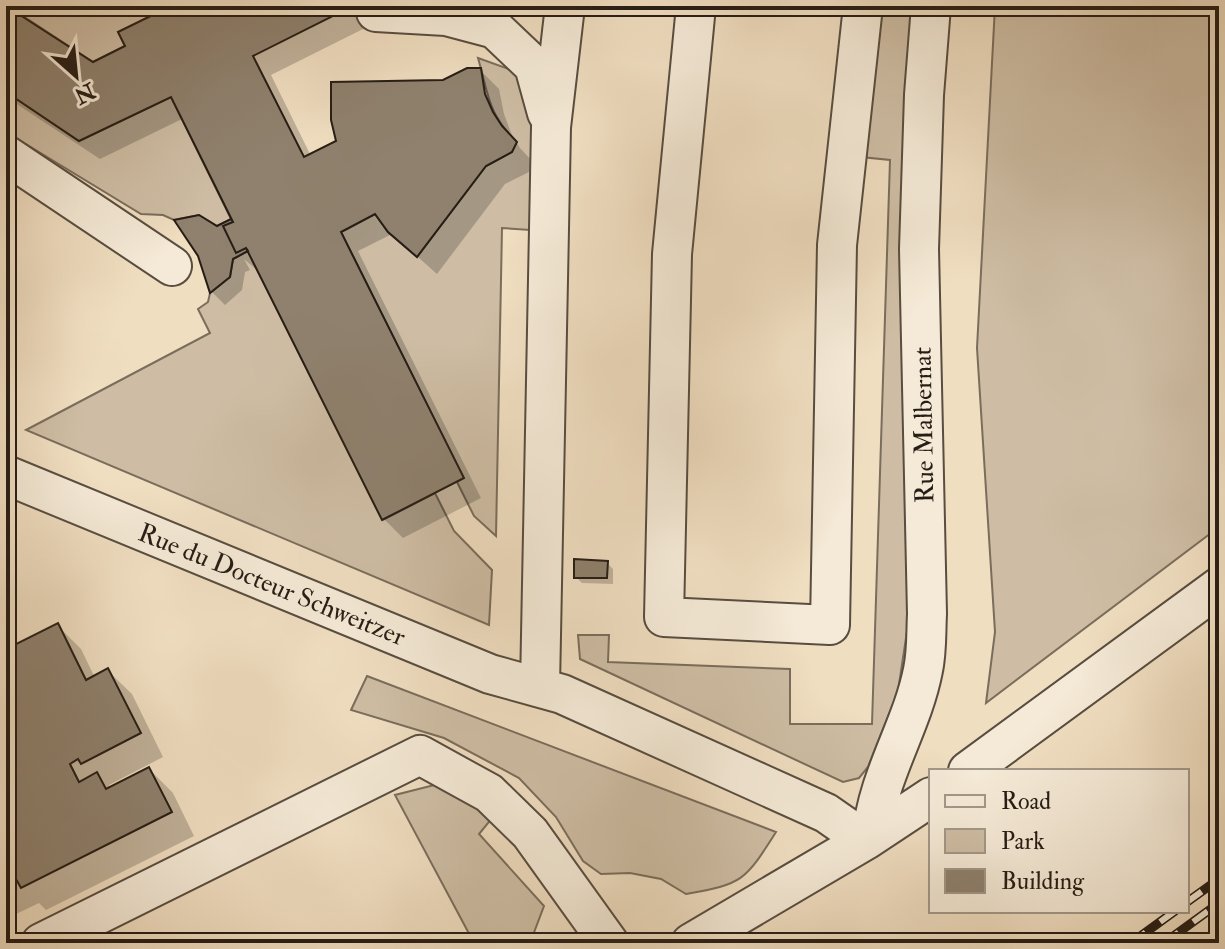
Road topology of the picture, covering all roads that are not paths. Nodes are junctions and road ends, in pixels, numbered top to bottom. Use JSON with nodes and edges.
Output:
{"nodes":[{"id":1,"x":376,"y":6,"type":"edge"},
{"id":2,"x":565,"y":6,"type":"edge"},
{"id":3,"x":696,"y":6,"type":"edge"},
{"id":4,"x":863,"y":6,"type":"edge"},
{"id":5,"x":931,"y":6,"type":"edge"},
{"id":6,"x":446,"y":11,"type":"edge"},
{"id":7,"x":551,"y":127,"type":"junction"},
{"id":8,"x":6,"y":155,"type":"edge"},
{"id":9,"x":172,"y":266,"type":"dead end"},
{"id":10,"x":6,"y":475,"type":"edge"},
{"id":11,"x":1219,"y":587,"type":"edge"},
{"id":12,"x":540,"y":686,"type":"junction"},
{"id":13,"x":971,"y":769,"type":"edge"},
{"id":14,"x":929,"y":798,"type":"edge"},
{"id":15,"x":867,"y":839,"type":"junction"},
{"id":16,"x":41,"y":943,"type":"edge"},
{"id":17,"x":609,"y":943,"type":"edge"},
{"id":18,"x":691,"y":943,"type":"edge"}],
"edges":[{"from":1,"to":6,"type":"street"},
{"from":2,"to":7,"type":"street"},
{"from":3,"to":4,"type":"street"},
{"from":5,"to":15,"type":"street","name":"Rue Malbernat"},
{"from":6,"to":7,"type":"street"},
{"from":7,"to":12,"type":"street"},
{"from":8,"to":9,"type":"street"},
{"from":10,"to":12,"type":"street","name":"Rue du Docteur Schweitzer"},
{"from":11,"to":13,"type":"street"},
{"from":12,"to":15,"type":"street","name":"Rue du Docteur Schweitzer"},
{"from":14,"to":15,"type":"street"},
{"from":15,"to":18,"type":"street"},
{"from":16,"to":17,"type":"street"}]}
